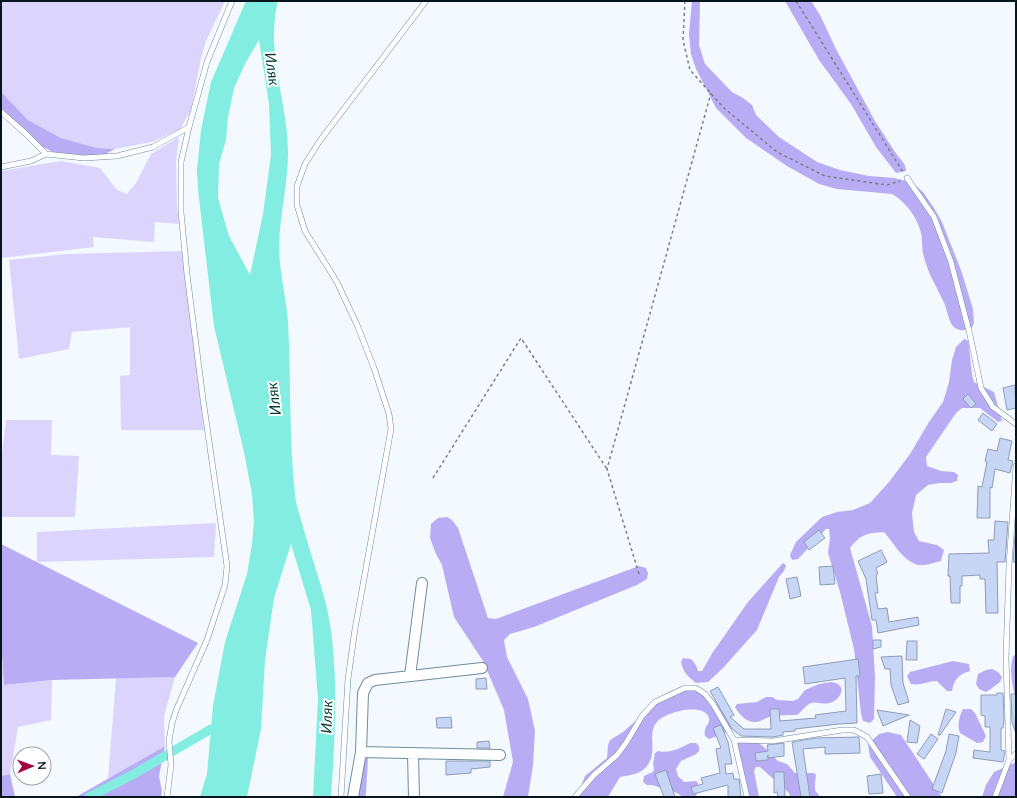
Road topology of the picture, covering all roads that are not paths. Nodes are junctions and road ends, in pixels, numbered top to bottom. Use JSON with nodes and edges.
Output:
{"nodes":[{"id":1,"x":232,"y":1,"type":"edge"},
{"id":2,"x":426,"y":1,"type":"edge"},
{"id":3,"x":1,"y":112,"type":"edge"},
{"id":4,"x":189,"y":127,"type":"junction"},
{"id":5,"x":46,"y":154,"type":"junction"},
{"id":6,"x":1,"y":167,"type":"edge"},
{"id":7,"x":908,"y":178,"type":"road end"},
{"id":8,"x":1016,"y":424,"type":"edge"},
{"id":9,"x":1016,"y":466,"type":"edge"},
{"id":10,"x":422,"y":583,"type":"dead end"},
{"id":11,"x":482,"y":668,"type":"dead end"},
{"id":12,"x":410,"y":676,"type":"junction"},
{"id":13,"x":734,"y":740,"type":"junction"},
{"id":14,"x":361,"y":752,"type":"junction"},
{"id":15,"x":413,"y":753,"type":"junction"},
{"id":16,"x":1016,"y":754,"type":"edge"},
{"id":17,"x":500,"y":755,"type":"dead end"},
{"id":18,"x":1009,"y":760,"type":"junction"},
{"id":19,"x":167,"y":797,"type":"edge"},
{"id":20,"x":341,"y":797,"type":"edge"},
{"id":21,"x":353,"y":797,"type":"edge"},
{"id":22,"x":414,"y":797,"type":"edge"},
{"id":23,"x":575,"y":797,"type":"edge"},
{"id":24,"x":747,"y":797,"type":"edge"},
{"id":25,"x":908,"y":797,"type":"edge"},
{"id":26,"x":995,"y":797,"type":"edge"}],
"edges":[{"from":1,"to":4,"type":"lane"},
{"from":2,"to":20,"type":"lane"},
{"from":3,"to":5,"type":"lane"},
{"from":4,"to":5,"type":"lane"},
{"from":4,"to":19,"type":"lane"},
{"from":5,"to":6,"type":"lane"},
{"from":7,"to":8,"type":"lane"},
{"from":9,"to":18,"type":"lane"},
{"from":10,"to":12,"type":"street"},
{"from":11,"to":12,"type":"street"},
{"from":12,"to":14,"type":"street"},
{"from":13,"to":23,"type":"lane"},
{"from":13,"to":24,"type":"lane"},
{"from":13,"to":25,"type":"lane"},
{"from":14,"to":15,"type":"street"},
{"from":14,"to":21,"type":"street"},
{"from":15,"to":17,"type":"street"},
{"from":15,"to":22,"type":"street"},
{"from":16,"to":18,"type":"lane"},
{"from":18,"to":26,"type":"lane"}]}
